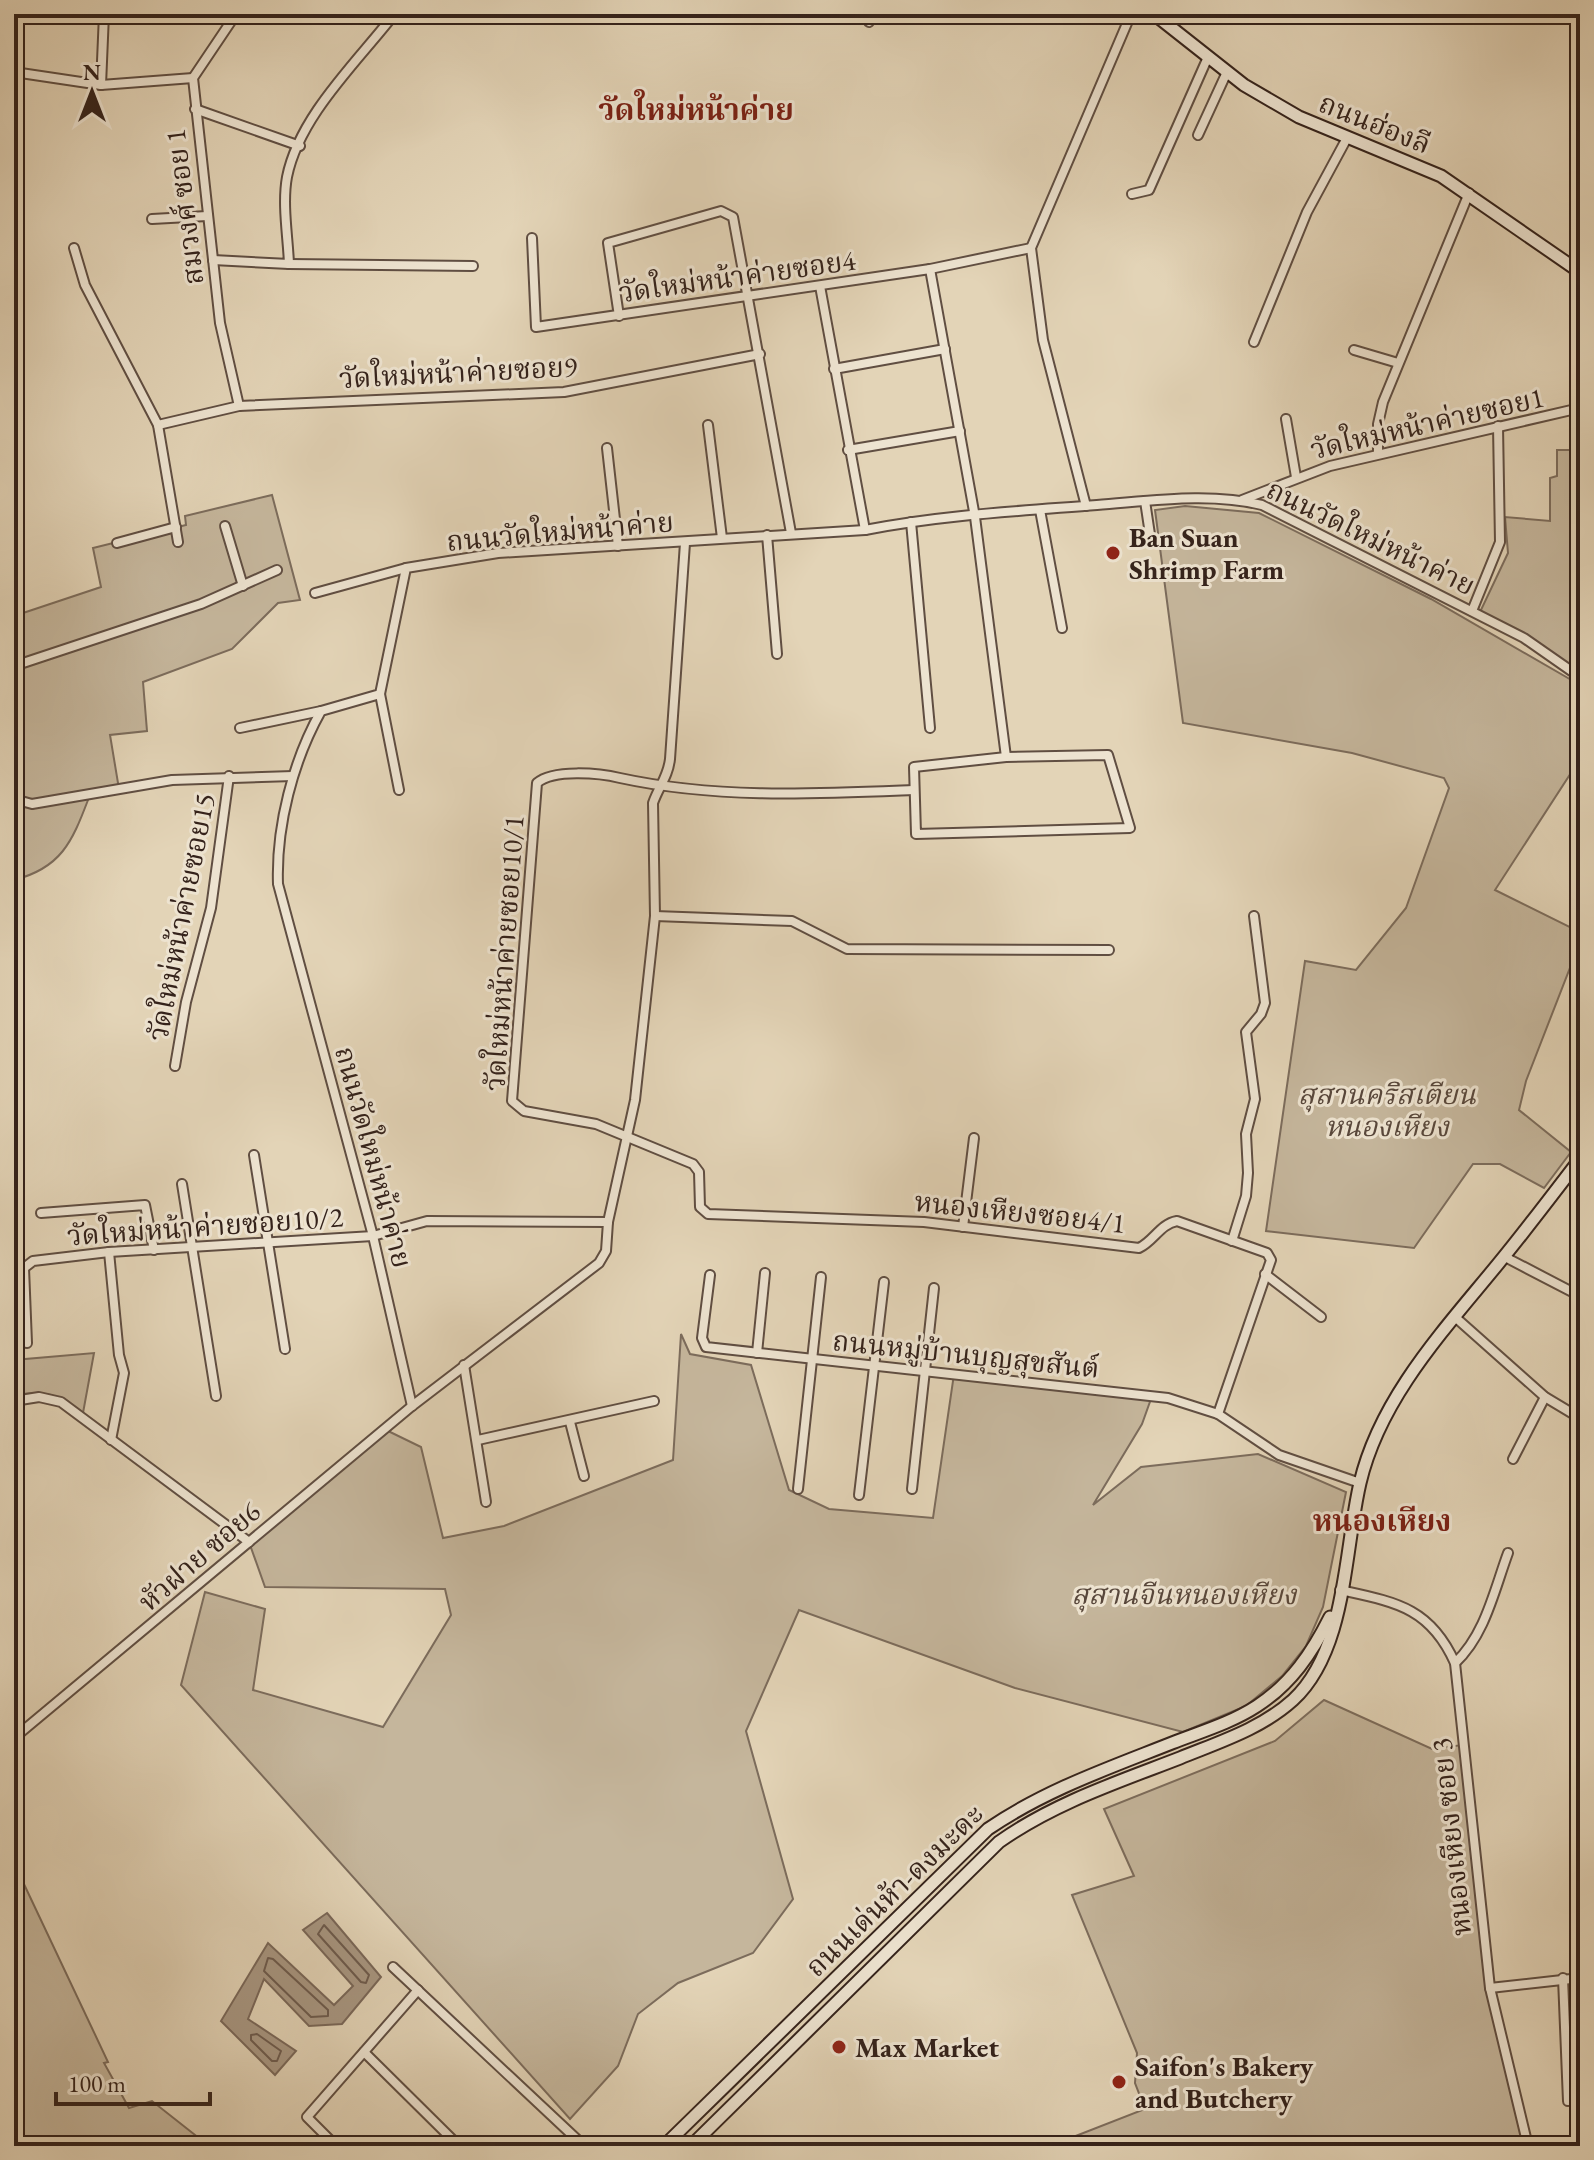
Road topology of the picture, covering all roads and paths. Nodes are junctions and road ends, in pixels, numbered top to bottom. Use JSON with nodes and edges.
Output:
{"nodes":[{"id":1,"x":104,"y":14,"type":"edge"},
{"id":2,"x":236,"y":14,"type":"edge"},
{"id":3,"x":1131,"y":14,"type":"edge"},
{"id":4,"x":1154,"y":14,"type":"edge"},
{"id":5,"x":392,"y":15,"type":"edge"},
{"id":6,"x":1208,"y":57,"type":"junction"},
{"id":7,"x":14,"y":72,"type":"edge"},
{"id":8,"x":1227,"y":72,"type":"junction"},
{"id":9,"x":193,"y":78,"type":"junction"},
{"id":10,"x":101,"y":85,"type":"junction"},
{"id":11,"x":195,"y":109,"type":"junction"},
{"id":12,"x":1198,"y":135,"type":"dead end"},
{"id":13,"x":1347,"y":138,"type":"junction"},
{"id":14,"x":300,"y":146,"type":"junction"},
{"id":15,"x":1469,"y":193,"type":"junction"},
{"id":16,"x":1132,"y":194,"type":"dead end"},
{"id":17,"x":207,"y":216,"type":"junction"},
{"id":18,"x":152,"y":219,"type":"dead end"},
{"id":19,"x":532,"y":238,"type":"dead end"},
{"id":20,"x":74,"y":248,"type":"dead end"},
{"id":21,"x":1031,"y":248,"type":"junction"},
{"id":22,"x":213,"y":260,"type":"junction"},
{"id":23,"x":289,"y":264,"type":"junction"},
{"id":24,"x":473,"y":266,"type":"dead end"},
{"id":25,"x":930,"y":269,"type":"junction"},
{"id":26,"x":1580,"y":272,"type":"edge"},
{"id":27,"x":820,"y":286,"type":"junction"},
{"id":28,"x":749,"y":297,"type":"junction"},
{"id":29,"x":619,"y":316,"type":"junction"},
{"id":30,"x":1254,"y":342,"type":"dead end"},
{"id":31,"x":945,"y":349,"type":"junction"},
{"id":32,"x":1354,"y":350,"type":"dead end"},
{"id":33,"x":760,"y":354,"type":"junction"},
{"id":34,"x":1398,"y":363,"type":"junction"},
{"id":35,"x":834,"y":369,"type":"junction"},
{"id":36,"x":239,"y":406,"type":"junction"},
{"id":37,"x":1580,"y":408,"type":"edge"},
{"id":38,"x":1286,"y":419,"type":"dead end"},
{"id":39,"x":158,"y":425,"type":"junction"},
{"id":40,"x":708,"y":425,"type":"dead end"},
{"id":41,"x":1498,"y":426,"type":"junction"},
{"id":42,"x":960,"y":431,"type":"junction"},
{"id":43,"x":607,"y":448,"type":"dead end"},
{"id":44,"x":848,"y":450,"type":"junction"},
{"id":45,"x":1378,"y":453,"type":"junction"},
{"id":46,"x":1296,"y":477,"type":"junction"},
{"id":47,"x":1241,"y":500,"type":"junction"},
{"id":48,"x":1145,"y":501,"type":"junction"},
{"id":49,"x":1086,"y":506,"type":"junction"},
{"id":50,"x":1040,"y":510,"type":"junction"},
{"id":51,"x":975,"y":517,"type":"junction"},
{"id":52,"x":911,"y":522,"type":"junction"},
{"id":53,"x":225,"y":526,"type":"dead end"},
{"id":54,"x":176,"y":527,"type":"junction"},
{"id":55,"x":865,"y":530,"type":"junction"},
{"id":56,"x":791,"y":533,"type":"junction"},
{"id":57,"x":767,"y":535,"type":"junction"},
{"id":58,"x":722,"y":538,"type":"junction"},
{"id":59,"x":1151,"y":541,"type":"dead end"},
{"id":60,"x":178,"y":542,"type":"dead end"},
{"id":61,"x":117,"y":543,"type":"dead end"},
{"id":62,"x":685,"y":543,"type":"junction"},
{"id":63,"x":618,"y":546,"type":"junction"},
{"id":64,"x":406,"y":568,"type":"junction"},
{"id":65,"x":277,"y":570,"type":"dead end"},
{"id":66,"x":243,"y":586,"type":"junction"},
{"id":67,"x":315,"y":593,"type":"dead end"},
{"id":68,"x":1472,"y":611,"type":"junction"},
{"id":69,"x":1062,"y":628,"type":"dead end"},
{"id":70,"x":777,"y":654,"type":"dead end"},
{"id":71,"x":14,"y":666,"type":"edge"},
{"id":72,"x":1580,"y":677,"type":"edge"},
{"id":73,"x":380,"y":694,"type":"junction"},
{"id":74,"x":321,"y":711,"type":"junction"},
{"id":75,"x":240,"y":728,"type":"dead end"},
{"id":76,"x":930,"y":728,"type":"dead end"},
{"id":77,"x":1006,"y":757,"type":"junction"},
{"id":78,"x":229,"y":776,"type":"junction"},
{"id":79,"x":293,"y":776,"type":"junction"},
{"id":80,"x":659,"y":786,"type":"junction"},
{"id":81,"x":399,"y":790,"type":"dead end"},
{"id":82,"x":913,"y":790,"type":"junction"},
{"id":83,"x":15,"y":802,"type":"edge"},
{"id":84,"x":655,"y":916,"type":"junction"},
{"id":85,"x":1254,"y":916,"type":"dead end"},
{"id":86,"x":1109,"y":950,"type":"dead end"},
{"id":87,"x":175,"y":1066,"type":"dead end"},
{"id":88,"x":627,"y":1137,"type":"junction"},
{"id":89,"x":974,"y":1138,"type":"dead end"},
{"id":90,"x":254,"y":1155,"type":"dead end"},
{"id":91,"x":1580,"y":1159,"type":"edge"},
{"id":92,"x":182,"y":1184,"type":"dead end"},
{"id":93,"x":41,"y":1213,"type":"dead end"},
{"id":94,"x":608,"y":1222,"type":"junction"},
{"id":95,"x":963,"y":1227,"type":"junction"},
{"id":96,"x":373,"y":1236,"type":"junction"},
{"id":97,"x":1232,"y":1241,"type":"junction"},
{"id":98,"x":269,"y":1243,"type":"junction"},
{"id":99,"x":193,"y":1246,"type":"junction"},
{"id":100,"x":154,"y":1250,"type":"junction"},
{"id":101,"x":109,"y":1252,"type":"junction"},
{"id":102,"x":1505,"y":1257,"type":"junction"},
{"id":103,"x":765,"y":1273,"type":"dead end"},
{"id":104,"x":1265,"y":1274,"type":"junction"},
{"id":105,"x":710,"y":1275,"type":"dead end"},
{"id":106,"x":821,"y":1277,"type":"dead end"},
{"id":107,"x":884,"y":1282,"type":"dead end"},
{"id":108,"x":934,"y":1288,"type":"dead end"},
{"id":109,"x":1580,"y":1296,"type":"edge"},
{"id":110,"x":1321,"y":1317,"type":"dead end"},
{"id":111,"x":1455,"y":1317,"type":"junction"},
{"id":112,"x":27,"y":1343,"type":"dead end"},
{"id":113,"x":285,"y":1349,"type":"dead end"},
{"id":114,"x":757,"y":1353,"type":"junction"},
{"id":115,"x":812,"y":1359,"type":"junction"},
{"id":116,"x":464,"y":1365,"type":"junction"},
{"id":117,"x":874,"y":1366,"type":"junction"},
{"id":118,"x":926,"y":1371,"type":"junction"},
{"id":119,"x":216,"y":1396,"type":"dead end"},
{"id":120,"x":1545,"y":1397,"type":"junction"},
{"id":121,"x":14,"y":1401,"type":"edge"},
{"id":122,"x":654,"y":1401,"type":"dead end"},
{"id":123,"x":412,"y":1406,"type":"junction"},
{"id":124,"x":1218,"y":1414,"type":"junction"},
{"id":125,"x":1580,"y":1418,"type":"edge"},
{"id":126,"x":570,"y":1422,"type":"junction"},
{"id":127,"x":111,"y":1440,"type":"junction"},
{"id":128,"x":478,"y":1440,"type":"junction"},
{"id":129,"x":1513,"y":1459,"type":"dead end"},
{"id":130,"x":584,"y":1476,"type":"dead end"},
{"id":131,"x":1360,"y":1483,"type":"junction"},
{"id":132,"x":798,"y":1489,"type":"dead end"},
{"id":133,"x":912,"y":1489,"type":"dead end"},
{"id":134,"x":859,"y":1495,"type":"dead end"},
{"id":135,"x":486,"y":1502,"type":"dead end"},
{"id":136,"x":249,"y":1542,"type":"junction"},
{"id":137,"x":1508,"y":1553,"type":"dead end"},
{"id":138,"x":1340,"y":1590,"type":"junction"},
{"id":139,"x":1336,"y":1606,"type":"junction"},
{"id":140,"x":1455,"y":1663,"type":"junction"},
{"id":141,"x":1238,"y":1716,"type":"junction"},
{"id":142,"x":1246,"y":1731,"type":"junction"},
{"id":143,"x":14,"y":1738,"type":"edge"},
{"id":144,"x":393,"y":1967,"type":"dead end"},
{"id":145,"x":1563,"y":1978,"type":"junction"},
{"id":146,"x":1580,"y":1978,"type":"edge"},
{"id":147,"x":1490,"y":1988,"type":"junction"},
{"id":148,"x":418,"y":1990,"type":"junction"},
{"id":149,"x":364,"y":2052,"type":"junction"},
{"id":150,"x":1568,"y":2101,"type":"dead end"},
{"id":151,"x":336,"y":2146,"type":"edge"},
{"id":152,"x":459,"y":2146,"type":"edge"},
{"id":153,"x":584,"y":2146,"type":"edge"},
{"id":154,"x":664,"y":2146,"type":"edge"},
{"id":155,"x":691,"y":2146,"type":"edge"},
{"id":156,"x":1528,"y":2146,"type":"edge"}],
"edges":[{"from":1,"to":10,"type":"street"},
{"from":2,"to":9,"type":"street"},
{"from":3,"to":21,"type":"street"},
{"from":4,"to":6,"type":"main road","name":"ถนนฮ่องลี"},
{"from":5,"to":14,"type":"street"},
{"from":6,"to":8,"type":"main road","name":"ถนนฮ่องลี"},
{"from":6,"to":16,"type":"street"},
{"from":7,"to":10,"type":"street"},
{"from":8,"to":12,"type":"street"},
{"from":8,"to":13,"type":"main road","name":"ถนนฮ่องลี"},
{"from":9,"to":10,"type":"street"},
{"from":9,"to":11,"type":"street","name":"สมวงศ์ ซอย 1"},
{"from":11,"to":14,"type":"street"},
{"from":11,"to":17,"type":"street","name":"สมวงศ์ ซอย 1"},
{"from":13,"to":15,"type":"main road","name":"ถนนฮ่องลี"},
{"from":13,"to":30,"type":"street"},
{"from":14,"to":23,"type":"street"},
{"from":15,"to":26,"type":"main road","name":"ถนนฮ่องลี"},
{"from":15,"to":34,"type":"street"},
{"from":17,"to":18,"type":"street"},
{"from":17,"to":22,"type":"street","name":"สมวงศ์ ซอย 1"},
{"from":19,"to":29,"type":"street","name":"วัดใหม่หน้าค่ายซอย4"},
{"from":20,"to":39,"type":"street"},
{"from":21,"to":25,"type":"street","name":"วัดใหม่หน้าค่ายซอย4"},
{"from":21,"to":49,"type":"street"},
{"from":22,"to":23,"type":"street"},
{"from":22,"to":36,"type":"street","name":"สมวงศ์ ซอย 1"},
{"from":23,"to":24,"type":"street"},
{"from":25,"to":27,"type":"street","name":"วัดใหม่หน้าค่ายซอย4"},
{"from":25,"to":31,"type":"street"},
{"from":27,"to":28,"type":"street","name":"วัดใหม่หน้าค่ายซอย4"},
{"from":27,"to":35,"type":"street"},
{"from":28,"to":29,"type":"street","name":"วัดใหม่หน้าค่ายซอย4"},
{"from":28,"to":29,"type":"street"},
{"from":28,"to":33,"type":"street"},
{"from":31,"to":35,"type":"street"},
{"from":31,"to":42,"type":"street"},
{"from":32,"to":34,"type":"street"},
{"from":33,"to":36,"type":"street","name":"วัดใหม่หน้าค่ายซอย9"},
{"from":33,"to":56,"type":"street"},
{"from":34,"to":45,"type":"street"},
{"from":35,"to":44,"type":"street"},
{"from":36,"to":39,"type":"street","name":"วัดใหม่หน้าค่ายซอย9"},
{"from":37,"to":41,"type":"street","name":"วัดใหม่หน้าค่ายซอย1"},
{"from":38,"to":46,"type":"street"},
{"from":39,"to":54,"type":"street"},
{"from":40,"to":58,"type":"street"},
{"from":41,"to":45,"type":"street","name":"วัดใหม่หน้าค่ายซอย1"},
{"from":41,"to":68,"type":"street"},
{"from":42,"to":44,"type":"street"},
{"from":42,"to":51,"type":"street"},
{"from":43,"to":63,"type":"street"},
{"from":44,"to":55,"type":"street"},
{"from":45,"to":46,"type":"street","name":"วัดใหม่หน้าค่ายซอย1"},
{"from":46,"to":47,"type":"street","name":"วัดใหม่หน้าค่ายซอย1"},
{"from":47,"to":48,"type":"street","name":"ถนนวัดใหม่หน้าค่าย"},
{"from":47,"to":68,"type":"street","name":"ถนนวัดใหม่หน้าค่าย"},
{"from":48,"to":49,"type":"street","name":"ถนนวัดใหม่หน้าค่าย"},
{"from":48,"to":59,"type":"street"},
{"from":49,"to":50,"type":"street","name":"ถนนวัดใหม่หน้าค่าย"},
{"from":50,"to":51,"type":"street","name":"ถนนวัดใหม่หน้าค่าย"},
{"from":50,"to":69,"type":"street"},
{"from":51,"to":52,"type":"street","name":"ถนนวัดใหม่หน้าค่าย"},
{"from":51,"to":77,"type":"street"},
{"from":52,"to":55,"type":"street","name":"ถนนวัดใหม่หน้าค่าย"},
{"from":52,"to":76,"type":"street"},
{"from":53,"to":66,"type":"street"},
{"from":54,"to":60,"type":"street"},
{"from":54,"to":61,"type":"street"},
{"from":55,"to":56,"type":"street","name":"ถนนวัดใหม่หน้าค่าย"},
{"from":56,"to":57,"type":"street","name":"ถนนวัดใหม่หน้าค่าย"},
{"from":57,"to":58,"type":"street","name":"ถนนวัดใหม่หน้าค่าย"},
{"from":57,"to":70,"type":"street"},
{"from":58,"to":62,"type":"street","name":"ถนนวัดใหม่หน้าค่าย"},
{"from":62,"to":63,"type":"street","name":"ถนนวัดใหม่หน้าค่าย"},
{"from":62,"to":80,"type":"street","name":"หัวฝาย ซอย6"},
{"from":63,"to":64,"type":"street","name":"ถนนวัดใหม่หน้าค่าย"},
{"from":64,"to":67,"type":"street","name":"ถนนวัดใหม่หน้าค่าย"},
{"from":64,"to":73,"type":"street"},
{"from":65,"to":66,"type":"street"},
{"from":66,"to":71,"type":"street"},
{"from":68,"to":72,"type":"street","name":"ถนนวัดใหม่หน้าค่าย"},
{"from":73,"to":74,"type":"street"},
{"from":73,"to":81,"type":"street"},
{"from":74,"to":75,"type":"street"},
{"from":74,"to":79,"type":"street","name":"ถนนวัดใหม่หน้าค่าย"},
{"from":77,"to":82,"type":"street"},
{"from":77,"to":82,"type":"street"},
{"from":78,"to":79,"type":"street"},
{"from":78,"to":83,"type":"street"},
{"from":78,"to":87,"type":"street","name":"วัดใหม่หน้าค่ายซอย15"},
{"from":79,"to":96,"type":"street","name":"ถนนวัดใหม่หน้าค่าย"},
{"from":80,"to":82,"type":"street"},
{"from":80,"to":84,"type":"street","name":"หัวฝาย ซอย6"},
{"from":80,"to":88,"type":"street","name":"วัดใหม่หน้าค่ายซอย10/1"},
{"from":84,"to":86,"type":"street"},
{"from":84,"to":88,"type":"street","name":"หัวฝาย ซอย6"},
{"from":85,"to":97,"type":"street"},
{"from":88,"to":94,"type":"street","name":"หัวฝาย ซอย6"},
{"from":88,"to":95,"type":"street","name":"หนองเหียงซอย4/1"},
{"from":89,"to":95,"type":"street"},
{"from":90,"to":98,"type":"street"},
{"from":91,"to":102,"type":"main road","name":"ถนนเด่นห้า-ดงมะดะ"},
{"from":92,"to":99,"type":"street"},
{"from":93,"to":100,"type":"street"},
{"from":94,"to":96,"type":"street","name":"วัดใหม่หน้าค่ายซอย10/2"},
{"from":94,"to":116,"type":"street","name":"หัวฝาย ซอย6"},
{"from":95,"to":97,"type":"street","name":"หนองเหียงซอย4/1"},
{"from":96,"to":98,"type":"street","name":"วัดใหม่หน้าค่ายซอย10/2"},
{"from":96,"to":123,"type":"street","name":"ถนนวัดใหม่หน้าค่าย"},
{"from":97,"to":104,"type":"street","name":"หนองเหียงซอย4/1"},
{"from":98,"to":99,"type":"street","name":"วัดใหม่หน้าค่ายซอย10/2"},
{"from":98,"to":113,"type":"street"},
{"from":99,"to":100,"type":"street","name":"วัดใหม่หน้าค่ายซอย10/2"},
{"from":99,"to":119,"type":"street"},
{"from":100,"to":101,"type":"street","name":"วัดใหม่หน้าค่ายซอย10/2"},
{"from":101,"to":112,"type":"street","name":"วัดใหม่หน้าค่ายซอย10/2"},
{"from":101,"to":127,"type":"street"},
{"from":102,"to":109,"type":"street"},
{"from":102,"to":111,"type":"main road","name":"ถนนเด่นห้า-ดงมะดะ"},
{"from":103,"to":114,"type":"street"},
{"from":104,"to":110,"type":"street"},
{"from":104,"to":124,"type":"street"},
{"from":105,"to":114,"type":"street","name":"ถนนหมู่บ้านบุญสุขสันต์"},
{"from":106,"to":115,"type":"street"},
{"from":107,"to":117,"type":"street"},
{"from":108,"to":118,"type":"street"},
{"from":111,"to":120,"type":"street"},
{"from":111,"to":131,"type":"main road","name":"ถนนเด่นห้า-ดงมะดะ"},
{"from":114,"to":115,"type":"street","name":"ถนนหมู่บ้านบุญสุขสันต์"},
{"from":115,"to":117,"type":"street","name":"ถนนหมู่บ้านบุญสุขสันต์"},
{"from":115,"to":132,"type":"street"},
{"from":116,"to":123,"type":"street","name":"หัวฝาย ซอย6"},
{"from":116,"to":128,"type":"street"},
{"from":117,"to":118,"type":"street","name":"ถนนหมู่บ้านบุญสุขสันต์"},
{"from":117,"to":134,"type":"street"},
{"from":118,"to":124,"type":"street","name":"ถนนหมู่บ้านบุญสุขสันต์"},
{"from":118,"to":133,"type":"street"},
{"from":120,"to":125,"type":"street"},
{"from":120,"to":129,"type":"street"},
{"from":121,"to":127,"type":"street"},
{"from":122,"to":126,"type":"street"},
{"from":123,"to":136,"type":"street","name":"หัวฝาย ซอย6"},
{"from":124,"to":131,"type":"street","name":"ถนนหมู่บ้านบุญสุขสันต์"},
{"from":126,"to":128,"type":"street"},
{"from":126,"to":130,"type":"street"},
{"from":127,"to":136,"type":"street"},
{"from":128,"to":135,"type":"street"},
{"from":131,"to":138,"type":"main road","name":"ถนนเด่นห้า-ดงมะดะ"},
{"from":136,"to":143,"type":"street","name":"หัวฝาย ซอย6"},
{"from":137,"to":140,"type":"street"},
{"from":138,"to":139,"type":"main road","name":"ถนนเด่นห้า-ดงมะดะ"},
{"from":138,"to":140,"type":"street","name":"หนองเหียง ซอย 3"},
{"from":139,"to":141,"type":"main road","name":"ถนนเด่นห้า-ดงมะดะ"},
{"from":139,"to":142,"type":"main road","name":"ถนนเด่นห้า-ดงมะดะ"},
{"from":140,"to":147,"type":"street","name":"หนองเหียง ซอย 3"},
{"from":141,"to":142,"type":"main road"},
{"from":141,"to":154,"type":"main road","name":"ถนนเด่นห้า-ดงมะดะ"},
{"from":142,"to":155,"type":"main road","name":"ถนนเด่นห้า-ดงมะดะ"},
{"from":144,"to":148,"type":"street"},
{"from":145,"to":146,"type":"street"},
{"from":145,"to":147,"type":"street"},
{"from":145,"to":150,"type":"street"},
{"from":147,"to":156,"type":"street","name":"หนองเหียง ซอย 3"},
{"from":148,"to":149,"type":"street"},
{"from":148,"to":153,"type":"street"},
{"from":149,"to":151,"type":"street"},
{"from":149,"to":152,"type":"street"}]}
